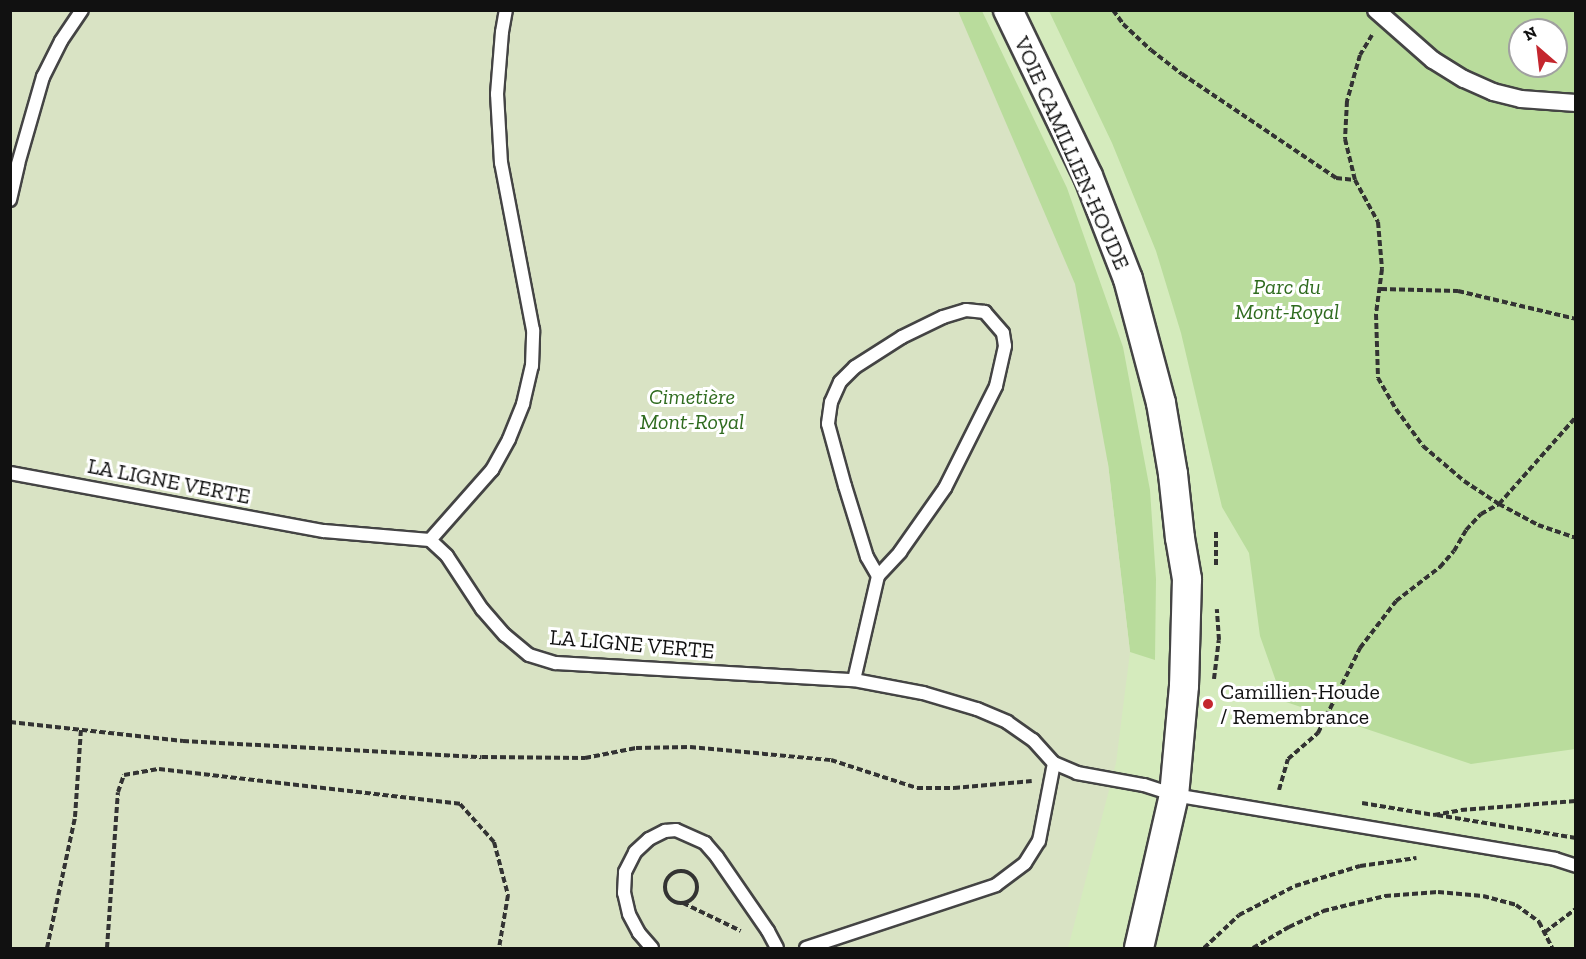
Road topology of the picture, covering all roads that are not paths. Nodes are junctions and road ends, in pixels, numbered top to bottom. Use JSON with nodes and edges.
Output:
{"nodes":[{"id":1,"x":82,"y":10,"type":"edge"},
{"id":2,"x":506,"y":10,"type":"edge"},
{"id":3,"x":1008,"y":10,"type":"edge"},
{"id":4,"x":1025,"y":10,"type":"edge"},
{"id":5,"x":1379,"y":14,"type":"edge"},
{"id":6,"x":1575,"y":103,"type":"edge"},
{"id":7,"x":11,"y":198,"type":"edge"},
{"id":8,"x":10,"y":473,"type":"edge"},
{"id":9,"x":430,"y":540,"type":"junction"},
{"id":10,"x":878,"y":576,"type":"junction"},
{"id":11,"x":1187,"y":579,"type":"junction"},
{"id":12,"x":854,"y":680,"type":"junction"},
{"id":13,"x":1054,"y":762,"type":"junction"},
{"id":14,"x":1174,"y":795,"type":"junction"},
{"id":15,"x":1575,"y":866,"type":"edge"},
{"id":16,"x":652,"y":948,"type":"edge"},
{"id":17,"x":777,"y":948,"type":"edge"},
{"id":18,"x":806,"y":948,"type":"edge"},
{"id":19,"x":1139,"y":948,"type":"edge"}],
"edges":[{"from":1,"to":7,"type":"lane"},
{"from":2,"to":9,"type":"lane"},
{"from":3,"to":11,"type":"street","name":"VOIE CAMILLIEN-HOUDE"},
{"from":4,"to":11,"type":"street","name":"VOIE CAMILLIEN-HOUDE"},
{"from":5,"to":6,"type":"street"},
{"from":8,"to":9,"type":"lane","name":"LA LIGNE VERTE"},
{"from":9,"to":12,"type":"lane","name":"LA LIGNE VERTE"},
{"from":10,"to":10,"type":"lane"},
{"from":10,"to":12,"type":"lane"},
{"from":11,"to":14,"type":"street","name":"VOIE CAMILLIEN-HOUDE"},
{"from":12,"to":13,"type":"lane","name":"LA LIGNE VERTE"},
{"from":13,"to":14,"type":"lane","name":"LA LIGNE VERTE"},
{"from":13,"to":18,"type":"lane"},
{"from":14,"to":15,"type":"lane","name":"LA LIGNE VERTE"},
{"from":14,"to":19,"type":"street","name":"VOIE CAMILLIEN-HOUDE"},
{"from":16,"to":17,"type":"lane"}]}
